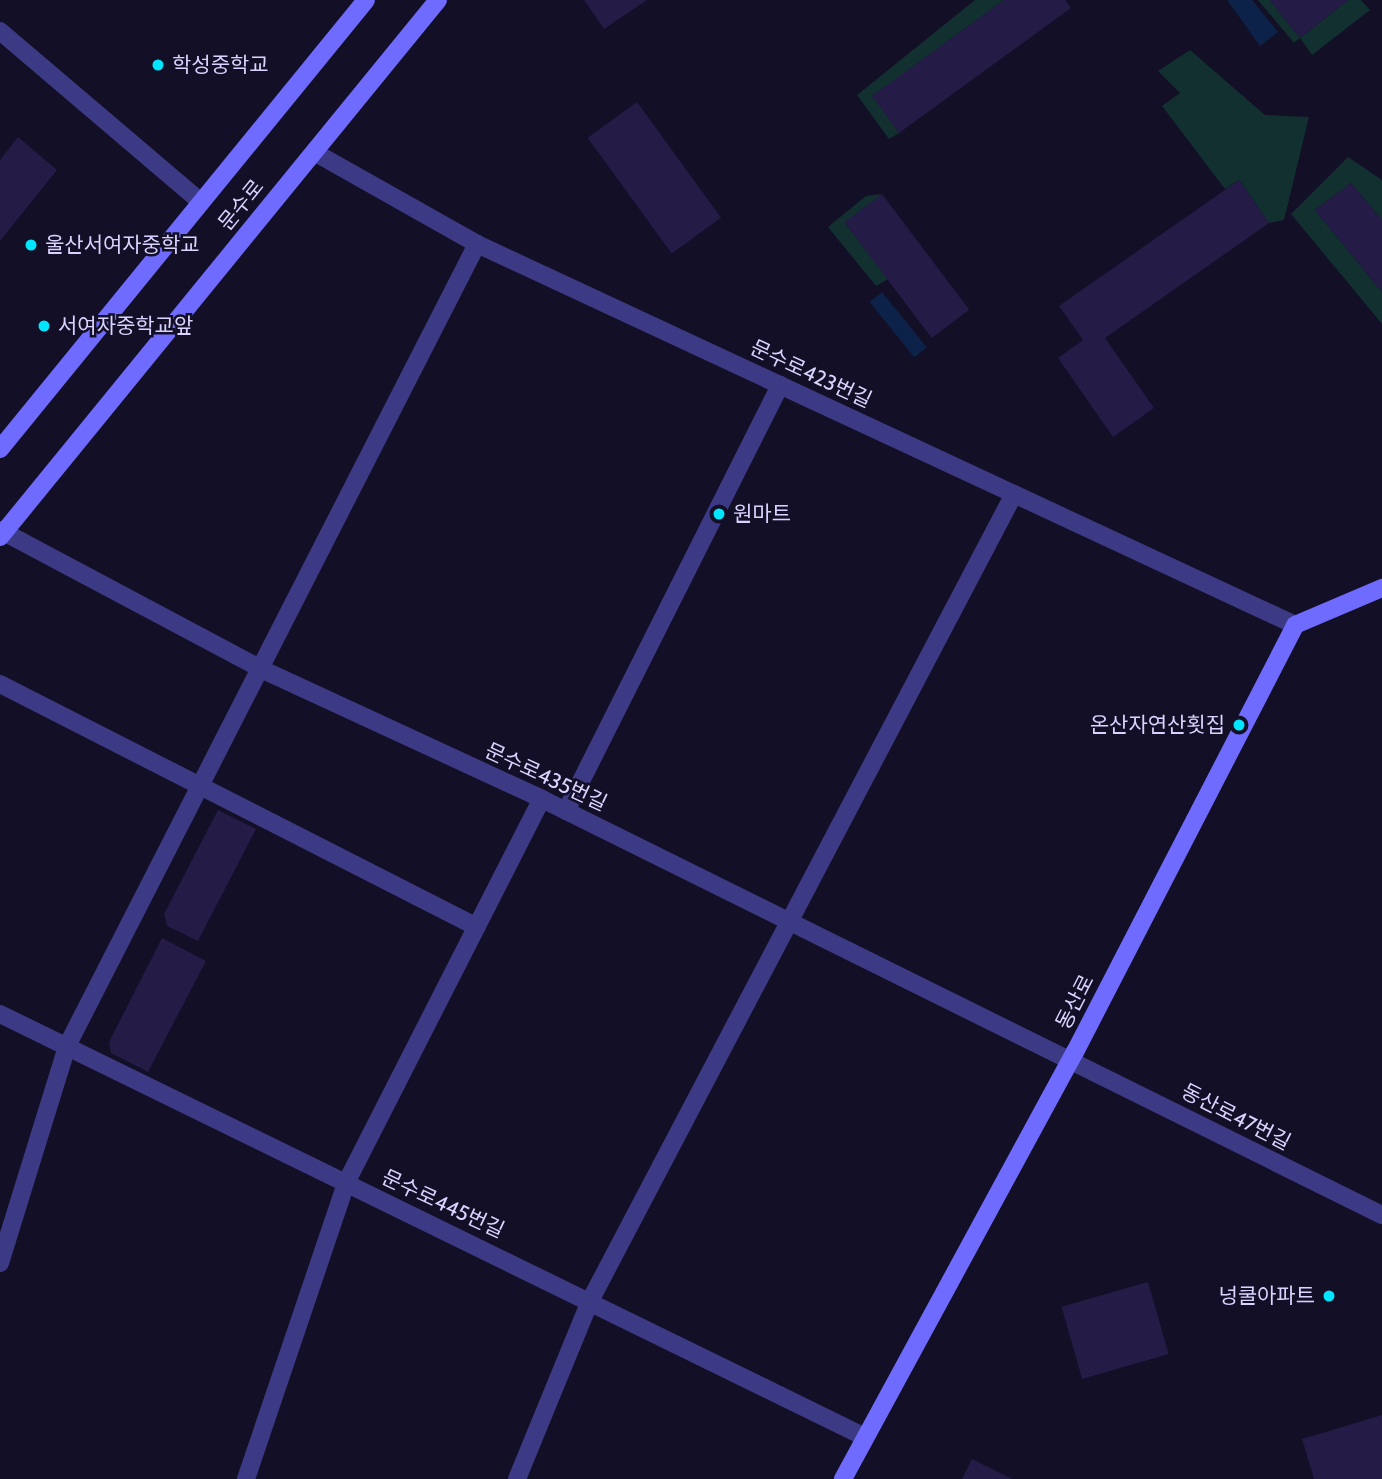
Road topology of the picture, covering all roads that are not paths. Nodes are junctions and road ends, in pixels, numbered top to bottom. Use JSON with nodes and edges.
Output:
{"nodes":[{"id":1,"x":366,"y":0,"type":"edge"},
{"id":2,"x":438,"y":0,"type":"edge"},
{"id":3,"x":0,"y":32,"type":"edge"},
{"id":4,"x":314,"y":152,"type":"junction"},
{"id":5,"x":201,"y":202,"type":"junction"},
{"id":6,"x":477,"y":244,"type":"junction"},
{"id":7,"x":780,"y":385,"type":"junction"},
{"id":8,"x":0,"y":449,"type":"edge"},
{"id":9,"x":1014,"y":494,"type":"junction"},
{"id":10,"x":1,"y":533,"type":"edge"},
{"id":11,"x":1382,"y":587,"type":"edge"},
{"id":12,"x":1295,"y":625,"type":"junction"},
{"id":13,"x":261,"y":669,"type":"junction"},
{"id":14,"x":0,"y":684,"type":"edge"},
{"id":15,"x":201,"y":785,"type":"junction"},
{"id":16,"x":542,"y":799,"type":"junction"},
{"id":17,"x":566,"y":811,"type":"junction"},
{"id":18,"x":794,"y":923,"type":"junction"},
{"id":19,"x":477,"y":927,"type":"junction"},
{"id":20,"x":0,"y":1014,"type":"edge"},
{"id":21,"x":67,"y":1046,"type":"junction"},
{"id":22,"x":1070,"y":1060,"type":"junction"},
{"id":23,"x":346,"y":1183,"type":"junction"},
{"id":24,"x":1382,"y":1215,"type":"edge"},
{"id":25,"x":0,"y":1263,"type":"edge"},
{"id":26,"x":592,"y":1299,"type":"junction"},
{"id":27,"x":865,"y":1437,"type":"junction"},
{"id":28,"x":246,"y":1479,"type":"edge"},
{"id":29,"x":517,"y":1479,"type":"edge"},
{"id":30,"x":843,"y":1479,"type":"edge"}],
"edges":[{"from":1,"to":5,"type":"main road","name":"문수로"},
{"from":2,"to":4,"type":"main road","name":"문수로"},
{"from":3,"to":5,"type":"street"},
{"from":4,"to":6,"type":"street","name":"문수로423번길"},
{"from":4,"to":10,"type":"main road","name":"문수로"},
{"from":5,"to":8,"type":"main road","name":"문수로"},
{"from":6,"to":7,"type":"street","name":"문수로423번길"},
{"from":6,"to":13,"type":"street"},
{"from":7,"to":9,"type":"street","name":"문수로423번길"},
{"from":7,"to":17,"type":"street"},
{"from":9,"to":12,"type":"street","name":"문수로423번길"},
{"from":9,"to":18,"type":"street"},
{"from":10,"to":13,"type":"street","name":"문수로435번길"},
{"from":11,"to":12,"type":"main road"},
{"from":12,"to":22,"type":"main road","name":"동산로"},
{"from":13,"to":15,"type":"street"},
{"from":13,"to":16,"type":"street","name":"문수로435번길"},
{"from":14,"to":15,"type":"street"},
{"from":15,"to":19,"type":"street"},
{"from":15,"to":21,"type":"street"},
{"from":16,"to":17,"type":"street","name":"문수로435번길"},
{"from":16,"to":19,"type":"street"},
{"from":17,"to":18,"type":"street","name":"문수로435번길"},
{"from":18,"to":22,"type":"street","name":"문수로435번길"},
{"from":18,"to":26,"type":"street"},
{"from":19,"to":23,"type":"street"},
{"from":20,"to":21,"type":"street","name":"문수로445번길"},
{"from":21,"to":23,"type":"street","name":"문수로445번길"},
{"from":21,"to":25,"type":"street"},
{"from":22,"to":24,"type":"street","name":"동산로47번길"},
{"from":22,"to":27,"type":"main road","name":"동산로"},
{"from":23,"to":26,"type":"street","name":"문수로445번길"},
{"from":23,"to":28,"type":"street"},
{"from":26,"to":27,"type":"street","name":"문수로445번길"},
{"from":26,"to":29,"type":"street"},
{"from":27,"to":30,"type":"main road","name":"동산로"}]}
